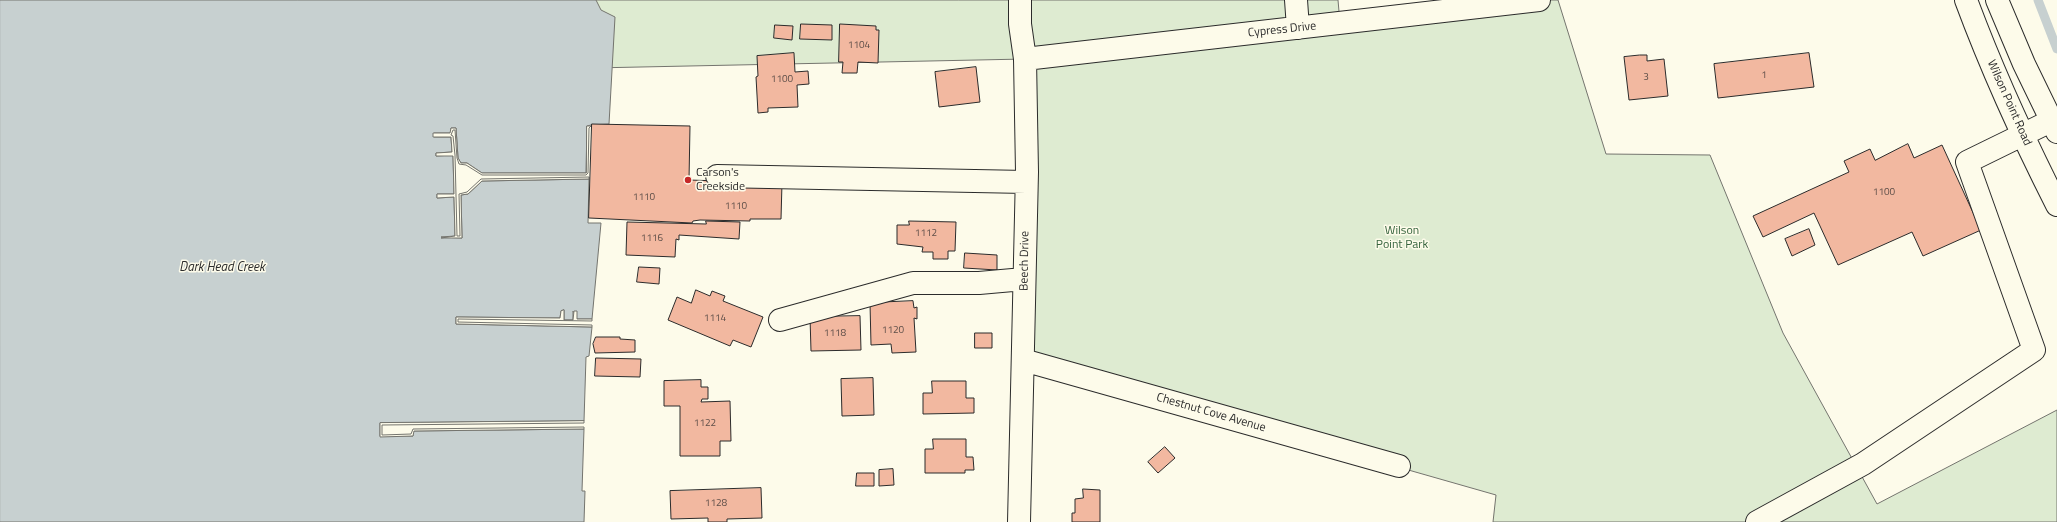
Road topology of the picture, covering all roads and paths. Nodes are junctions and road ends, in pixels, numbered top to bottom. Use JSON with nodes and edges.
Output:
{"nodes":[{"id":1,"x":1020,"y":0,"type":"edge"},
{"id":2,"x":1296,"y":0,"type":"edge"},
{"id":3,"x":1539,"y":0,"type":"edge"},
{"id":4,"x":1966,"y":0,"type":"edge"},
{"id":5,"x":1997,"y":0,"type":"edge"},
{"id":6,"x":1516,"y":1,"type":"edge"},
{"id":7,"x":1298,"y":28,"type":"junction"},
{"id":8,"x":1025,"y":59,"type":"junction"},
{"id":9,"x":2055,"y":124,"type":"edge"},
{"id":10,"x":2022,"y":135,"type":"junction"},
{"id":11,"x":717,"y":176,"type":"dead end"},
{"id":12,"x":1026,"y":182,"type":"junction"},
{"id":13,"x":2057,"y":205,"type":"edge"},
{"id":14,"x":1024,"y":279,"type":"junction"},
{"id":15,"x":780,"y":320,"type":"dead end"},
{"id":16,"x":1023,"y":360,"type":"junction"},
{"id":17,"x":1399,"y":466,"type":"dead end"},
{"id":18,"x":1019,"y":522,"type":"edge"},
{"id":19,"x":1757,"y":522,"type":"edge"}],
"edges":[{"from":1,"to":8,"type":"street","name":"Beech Drive"},
{"from":2,"to":7,"type":"street"},
{"from":3,"to":6,"type":"street","name":"Cypress Drive"},
{"from":4,"to":10,"type":"street","name":"Wilson Point Road"},
{"from":5,"to":9,"type":"street"},
{"from":6,"to":7,"type":"street","name":"Cypress Drive"},
{"from":7,"to":8,"type":"street","name":"Cypress Drive"},
{"from":8,"to":12,"type":"street","name":"Beech Drive"},
{"from":9,"to":10,"type":"street"},
{"from":10,"to":13,"type":"street","name":"Wilson Point Road"},
{"from":10,"to":19,"type":"street"},
{"from":11,"to":12,"type":"street"},
{"from":12,"to":14,"type":"street","name":"Beech Drive"},
{"from":14,"to":15,"type":"street"},
{"from":14,"to":16,"type":"street","name":"Beech Drive"},
{"from":16,"to":17,"type":"street","name":"Chestnut Cove Avenue"},
{"from":16,"to":18,"type":"street","name":"Beech Drive"}]}
